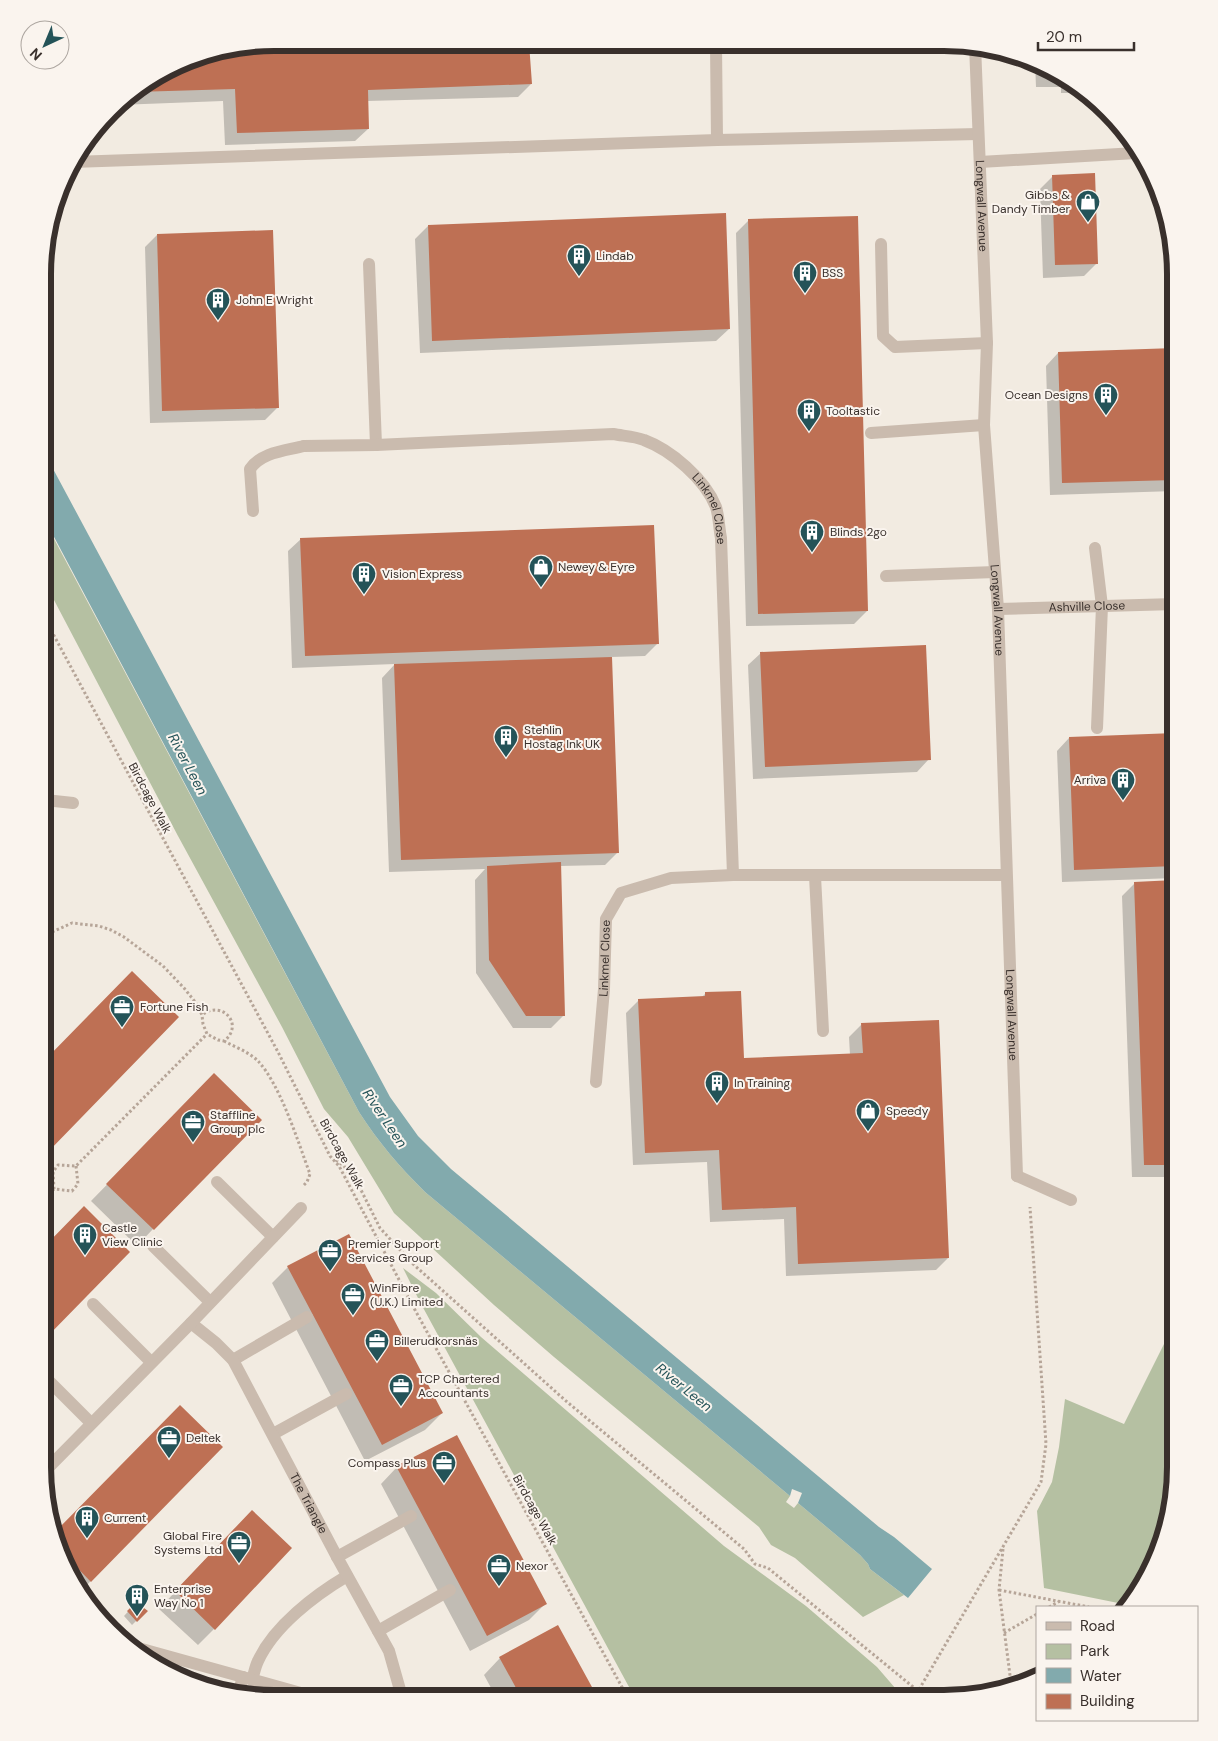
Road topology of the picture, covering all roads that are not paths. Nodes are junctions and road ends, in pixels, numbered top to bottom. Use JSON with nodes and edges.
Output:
{"nodes":[{"id":1,"x":716,"y":51,"type":"edge"},
{"id":2,"x":975,"y":53,"type":"edge"},
{"id":3,"x":978,"y":134,"type":"junction"},
{"id":4,"x":717,"y":140,"type":"junction"},
{"id":5,"x":1132,"y":154,"type":"edge"},
{"id":6,"x":82,"y":162,"type":"edge"},
{"id":7,"x":980,"y":162,"type":"junction"},
{"id":8,"x":881,"y":244,"type":"dead end"},
{"id":9,"x":369,"y":264,"type":"dead end"},
{"id":10,"x":987,"y":343,"type":"junction"},
{"id":11,"x":984,"y":425,"type":"junction"},
{"id":12,"x":871,"y":433,"type":"dead end"},
{"id":13,"x":376,"y":445,"type":"junction"},
{"id":14,"x":253,"y":511,"type":"dead end"},
{"id":15,"x":1095,"y":548,"type":"dead end"},
{"id":16,"x":995,"y":572,"type":"junction"},
{"id":17,"x":886,"y":576,"type":"dead end"},
{"id":18,"x":1167,"y":604,"type":"edge"},
{"id":19,"x":1102,"y":606,"type":"junction"},
{"id":20,"x":998,"y":609,"type":"junction"},
{"id":21,"x":1097,"y":728,"type":"dead end"},
{"id":22,"x":51,"y":801,"type":"edge"},
{"id":23,"x":73,"y":803,"type":"dead end"},
{"id":24,"x":1006,"y":875,"type":"junction"},
{"id":25,"x":733,"y":876,"type":"junction"},
{"id":26,"x":815,"y":876,"type":"junction"},
{"id":27,"x":823,"y":1031,"type":"dead end"},
{"id":28,"x":596,"y":1082,"type":"dead end"},
{"id":29,"x":217,"y":1182,"type":"dead end"},
{"id":30,"x":1071,"y":1200,"type":"dead end"},
{"id":31,"x":301,"y":1208,"type":"road end"},
{"id":32,"x":273,"y":1237,"type":"junction"},
{"id":33,"x":153,"y":1246,"type":"dead end"},
{"id":34,"x":210,"y":1302,"type":"junction"},
{"id":35,"x":93,"y":1304,"type":"dead end"},
{"id":36,"x":307,"y":1317,"type":"dead end"},
{"id":37,"x":191,"y":1323,"type":"junction"},
{"id":38,"x":233,"y":1360,"type":"junction"},
{"id":39,"x":151,"y":1362,"type":"junction"},
{"id":40,"x":51,"y":1384,"type":"edge"},
{"id":41,"x":346,"y":1394,"type":"dead end"},
{"id":42,"x":91,"y":1423,"type":"junction"},
{"id":43,"x":273,"y":1434,"type":"junction"},
{"id":44,"x":51,"y":1465,"type":"edge"},
{"id":45,"x":410,"y":1516,"type":"dead end"},
{"id":46,"x":337,"y":1557,"type":"junction"},
{"id":47,"x":347,"y":1576,"type":"junction"},
{"id":48,"x":450,"y":1590,"type":"dead end"},
{"id":49,"x":378,"y":1631,"type":"junction"},
{"id":50,"x":149,"y":1651,"type":"edge"},
{"id":51,"x":247,"y":1679,"type":"junction"},
{"id":52,"x":242,"y":1687,"type":"edge"},
{"id":53,"x":289,"y":1690,"type":"edge"},
{"id":54,"x":400,"y":1690,"type":"edge"}],
"edges":[{"from":1,"to":4,"type":"street"},
{"from":2,"to":3,"type":"street","name":"Longwall Avenue"},
{"from":3,"to":4,"type":"street"},
{"from":3,"to":7,"type":"street","name":"Longwall Avenue"},
{"from":4,"to":6,"type":"street"},
{"from":5,"to":7,"type":"street"},
{"from":7,"to":10,"type":"street","name":"Longwall Avenue"},
{"from":8,"to":10,"type":"street"},
{"from":9,"to":13,"type":"street"},
{"from":10,"to":11,"type":"street","name":"Longwall Avenue"},
{"from":11,"to":12,"type":"street"},
{"from":11,"to":16,"type":"street","name":"Longwall Avenue"},
{"from":13,"to":14,"type":"street","name":"Linkmel Close"},
{"from":13,"to":25,"type":"street","name":"Linkmel Close"},
{"from":15,"to":19,"type":"street"},
{"from":16,"to":17,"type":"street"},
{"from":16,"to":20,"type":"street","name":"Longwall Avenue"},
{"from":18,"to":19,"type":"street","name":"Ashville Close"},
{"from":19,"to":20,"type":"street","name":"Ashville Close"},
{"from":19,"to":21,"type":"street"},
{"from":20,"to":24,"type":"street","name":"Longwall Avenue"},
{"from":22,"to":23,"type":"street"},
{"from":24,"to":26,"type":"street","name":"Linkmel Close"},
{"from":24,"to":30,"type":"street","name":"Longwall Avenue"},
{"from":25,"to":26,"type":"street","name":"Linkmel Close"},
{"from":25,"to":28,"type":"street","name":"Linkmel Close"},
{"from":26,"to":27,"type":"street"},
{"from":29,"to":32,"type":"street"},
{"from":31,"to":32,"type":"street"},
{"from":32,"to":34,"type":"street"},
{"from":33,"to":34,"type":"street"},
{"from":34,"to":37,"type":"street"},
{"from":35,"to":39,"type":"street"},
{"from":36,"to":38,"type":"street"},
{"from":37,"to":38,"type":"street","name":"The Triangle"},
{"from":37,"to":39,"type":"street"},
{"from":38,"to":43,"type":"street","name":"The Triangle"},
{"from":39,"to":42,"type":"street"},
{"from":40,"to":42,"type":"street"},
{"from":41,"to":43,"type":"street"},
{"from":42,"to":44,"type":"street"},
{"from":43,"to":46,"type":"street","name":"The Triangle"},
{"from":45,"to":46,"type":"street"},
{"from":46,"to":47,"type":"street","name":"The Triangle"},
{"from":47,"to":49,"type":"street","name":"The Triangle"},
{"from":47,"to":51,"type":"street"},
{"from":48,"to":49,"type":"street"},
{"from":49,"to":54,"type":"street","name":"The Triangle"},
{"from":50,"to":51,"type":"street"},
{"from":51,"to":52,"type":"street"},
{"from":51,"to":53,"type":"street"}]}
